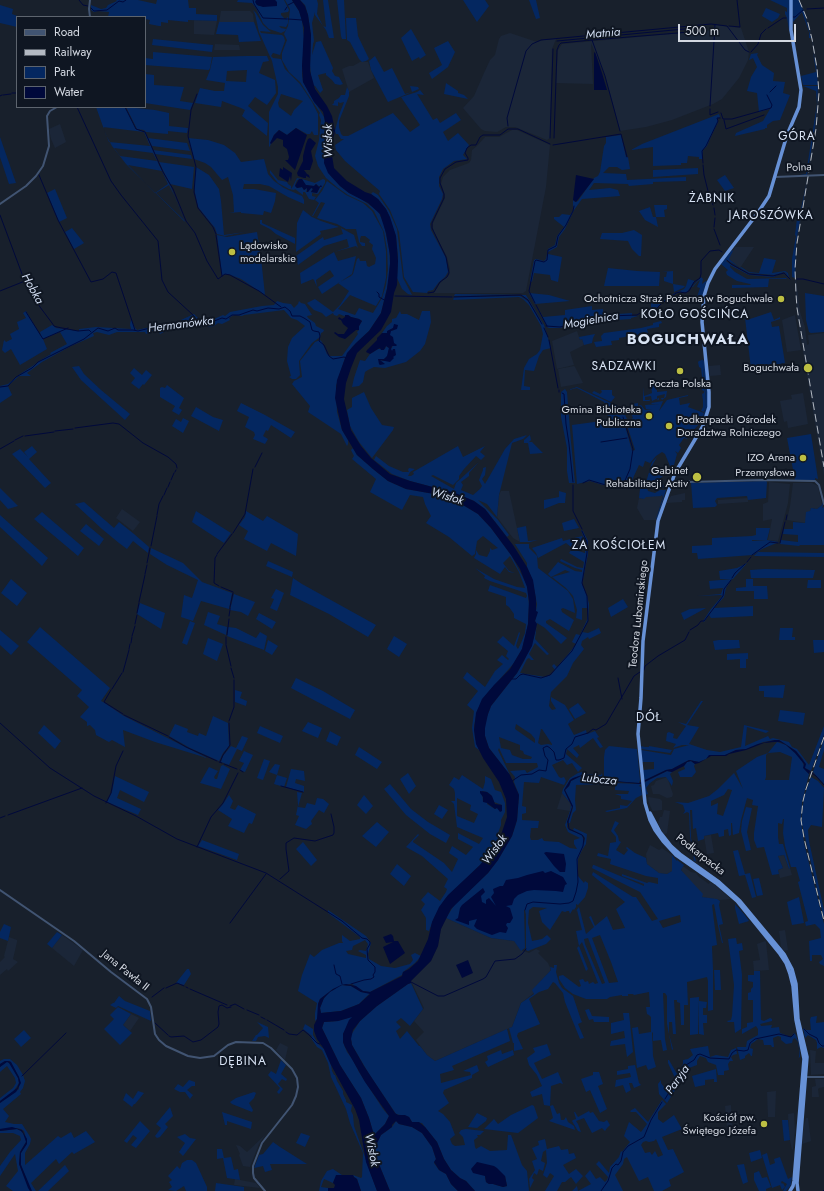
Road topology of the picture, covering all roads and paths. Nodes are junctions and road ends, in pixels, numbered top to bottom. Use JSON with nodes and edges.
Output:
{"nodes":[{"id":1,"x":90,"y":0,"type":"edge"},
{"id":2,"x":791,"y":0,"type":"edge"},
{"id":3,"x":90,"y":16,"type":"edge"},
{"id":4,"x":55,"y":108,"type":"edge"},
{"id":5,"x":824,"y":175,"type":"edge"},
{"id":6,"x":775,"y":177,"type":"junction"},
{"id":7,"x":0,"y":204,"type":"edge"},
{"id":8,"x":671,"y":483,"type":"junction"},
{"id":9,"x":824,"y":504,"type":"edge"},
{"id":10,"x":644,"y":797,"type":"junction"},
{"id":11,"x":713,"y":881,"type":"junction"},
{"id":12,"x":719,"y":882,"type":"junction"},
{"id":13,"x":0,"y":890,"type":"edge"},
{"id":14,"x":733,"y":898,"type":"junction"},
{"id":15,"x":739,"y":900,"type":"junction"},
{"id":16,"x":760,"y":929,"type":"junction"},
{"id":17,"x":765,"y":931,"type":"junction"},
{"id":18,"x":786,"y":964,"type":"junction"},
{"id":19,"x":791,"y":967,"type":"junction"},
{"id":20,"x":795,"y":1018,"type":"junction"},
{"id":21,"x":799,"y":1023,"type":"junction"},
{"id":22,"x":798,"y":1032,"type":"junction"},
{"id":23,"x":803,"y":1038,"type":"junction"},
{"id":24,"x":804,"y":1077,"type":"junction"},
{"id":25,"x":824,"y":1077,"type":"edge"},
{"id":26,"x":799,"y":1145,"type":"junction"},
{"id":27,"x":791,"y":1189,"type":"edge"},
{"id":28,"x":798,"y":1190,"type":"edge"},
{"id":29,"x":265,"y":1191,"type":"edge"}],
"edges":[{"from":1,"to":3,"type":"street"},
{"from":2,"to":6,"type":"highway","name":"Teodora Lubomirskiego"},
{"from":4,"to":7,"type":"street"},
{"from":5,"to":6,"type":"street","name":"Polna"},
{"from":6,"to":8,"type":"highway","name":"Teodora Lubomirskiego"},
{"from":8,"to":9,"type":"street","name":"Przemysłowa"},
{"from":8,"to":10,"type":"highway","name":"Teodora Lubomirskiego"},
{"from":10,"to":11,"type":"highway","name":"Podkarpacka"},
{"from":10,"to":12,"type":"highway","name":"Podkarpacka"},
{"from":11,"to":12,"type":"highway"},
{"from":11,"to":14,"type":"highway","name":"Podkarpacka"},
{"from":12,"to":15,"type":"highway","name":"Podkarpacka"},
{"from":13,"to":29,"type":"street","name":"Jana Pawła II"},
{"from":14,"to":15,"type":"highway"},
{"from":14,"to":16,"type":"highway","name":"Podkarpacka"},
{"from":15,"to":17,"type":"highway","name":"Podkarpacka"},
{"from":16,"to":17,"type":"highway"},
{"from":16,"to":18,"type":"highway","name":"Podkarpacka"},
{"from":17,"to":19,"type":"highway","name":"Podkarpacka"},
{"from":18,"to":19,"type":"highway"},
{"from":18,"to":20,"type":"highway","name":"Podkarpacka"},
{"from":19,"to":21,"type":"highway","name":"Podkarpacka"},
{"from":20,"to":21,"type":"highway"},
{"from":20,"to":22,"type":"highway","name":"Podkarpacka"},
{"from":21,"to":23,"type":"highway","name":"Podkarpacka"},
{"from":22,"to":23,"type":"highway"},
{"from":22,"to":24,"type":"highway","name":"Podkarpacka"},
{"from":23,"to":24,"type":"highway","name":"Podkarpacka"},
{"from":24,"to":25,"type":"street"},
{"from":24,"to":26,"type":"highway","name":"Podkarpacka"},
{"from":26,"to":27,"type":"highway","name":"Podkarpacka"},
{"from":26,"to":28,"type":"highway","name":"Podkarpacka"},
{"from":27,"to":28,"type":"highway"}]}
